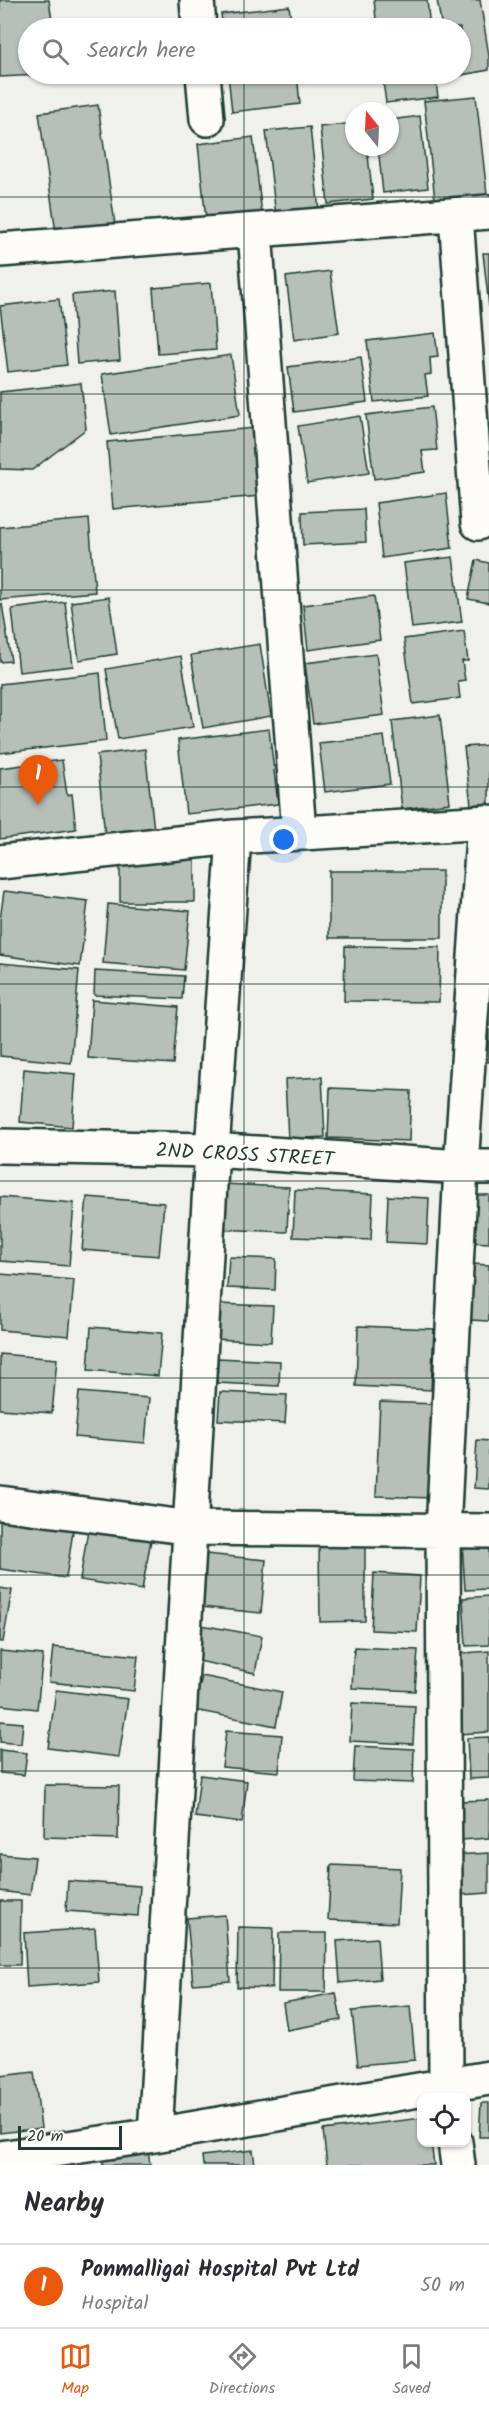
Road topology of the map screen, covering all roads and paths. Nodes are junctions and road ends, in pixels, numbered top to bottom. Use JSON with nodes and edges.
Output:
{"nodes":[{"id":1,"x":197,"y":0,"type":"edge"},
{"id":2,"x":198,"y":18,"type":"edge"},
{"id":3,"x":204,"y":84,"type":"edge"},
{"id":4,"x":207,"y":119,"type":"dead end"},
{"id":5,"x":489,"y":212,"type":"edge"},
{"id":6,"x":456,"y":215,"type":"junction"},
{"id":7,"x":255,"y":231,"type":"junction"},
{"id":8,"x":0,"y":250,"type":"edge"},
{"id":9,"x":478,"y":523,"type":"dead end"},
{"id":10,"x":487,"y":822,"type":"edge"},
{"id":11,"x":299,"y":833,"type":"junction"},
{"id":12,"x":234,"y":837,"type":"junction"},
{"id":13,"x":0,"y":862,"type":"edge"},
{"id":14,"x":0,"y":1146,"type":"edge"},
{"id":15,"x":212,"y":1150,"type":"junction"},
{"id":16,"x":475,"y":1167,"type":"edge"},
{"id":17,"x":0,"y":1503,"type":"edge"},
{"id":18,"x":192,"y":1528,"type":"junction"},
{"id":19,"x":489,"y":1531,"type":"edge"},
{"id":20,"x":443,"y":1532,"type":"junction"},
{"id":21,"x":489,"y":2078,"type":"edge"},
{"id":22,"x":447,"y":2091,"type":"edge"},
{"id":23,"x":155,"y":2135,"type":"junction"},
{"id":24,"x":456,"y":2147,"type":"edge"},
{"id":25,"x":0,"y":2158,"type":"edge"},
{"id":26,"x":458,"y":2165,"type":"edge"}],
"edges":[{"from":1,"to":2,"type":"street"},
{"from":3,"to":4,"type":"street"},
{"from":5,"to":6,"type":"street"},
{"from":6,"to":7,"type":"street"},
{"from":6,"to":9,"type":"street"},
{"from":7,"to":8,"type":"street"},
{"from":7,"to":11,"type":"street"},
{"from":10,"to":11,"type":"street"},
{"from":10,"to":16,"type":"street"},
{"from":11,"to":12,"type":"street"},
{"from":12,"to":13,"type":"street"},
{"from":12,"to":15,"type":"street"},
{"from":14,"to":15,"type":"street","name":"2ND CROSS STREET"},
{"from":15,"to":16,"type":"street","name":"2ND CROSS STREET"},
{"from":15,"to":18,"type":"street"},
{"from":16,"to":20,"type":"street"},
{"from":17,"to":18,"type":"street"},
{"from":18,"to":20,"type":"street"},
{"from":18,"to":23,"type":"street"},
{"from":19,"to":20,"type":"street"},
{"from":20,"to":22,"type":"street"},
{"from":21,"to":22,"type":"street"},
{"from":22,"to":23,"type":"street"},
{"from":23,"to":25,"type":"street"},
{"from":24,"to":26,"type":"street"}]}
